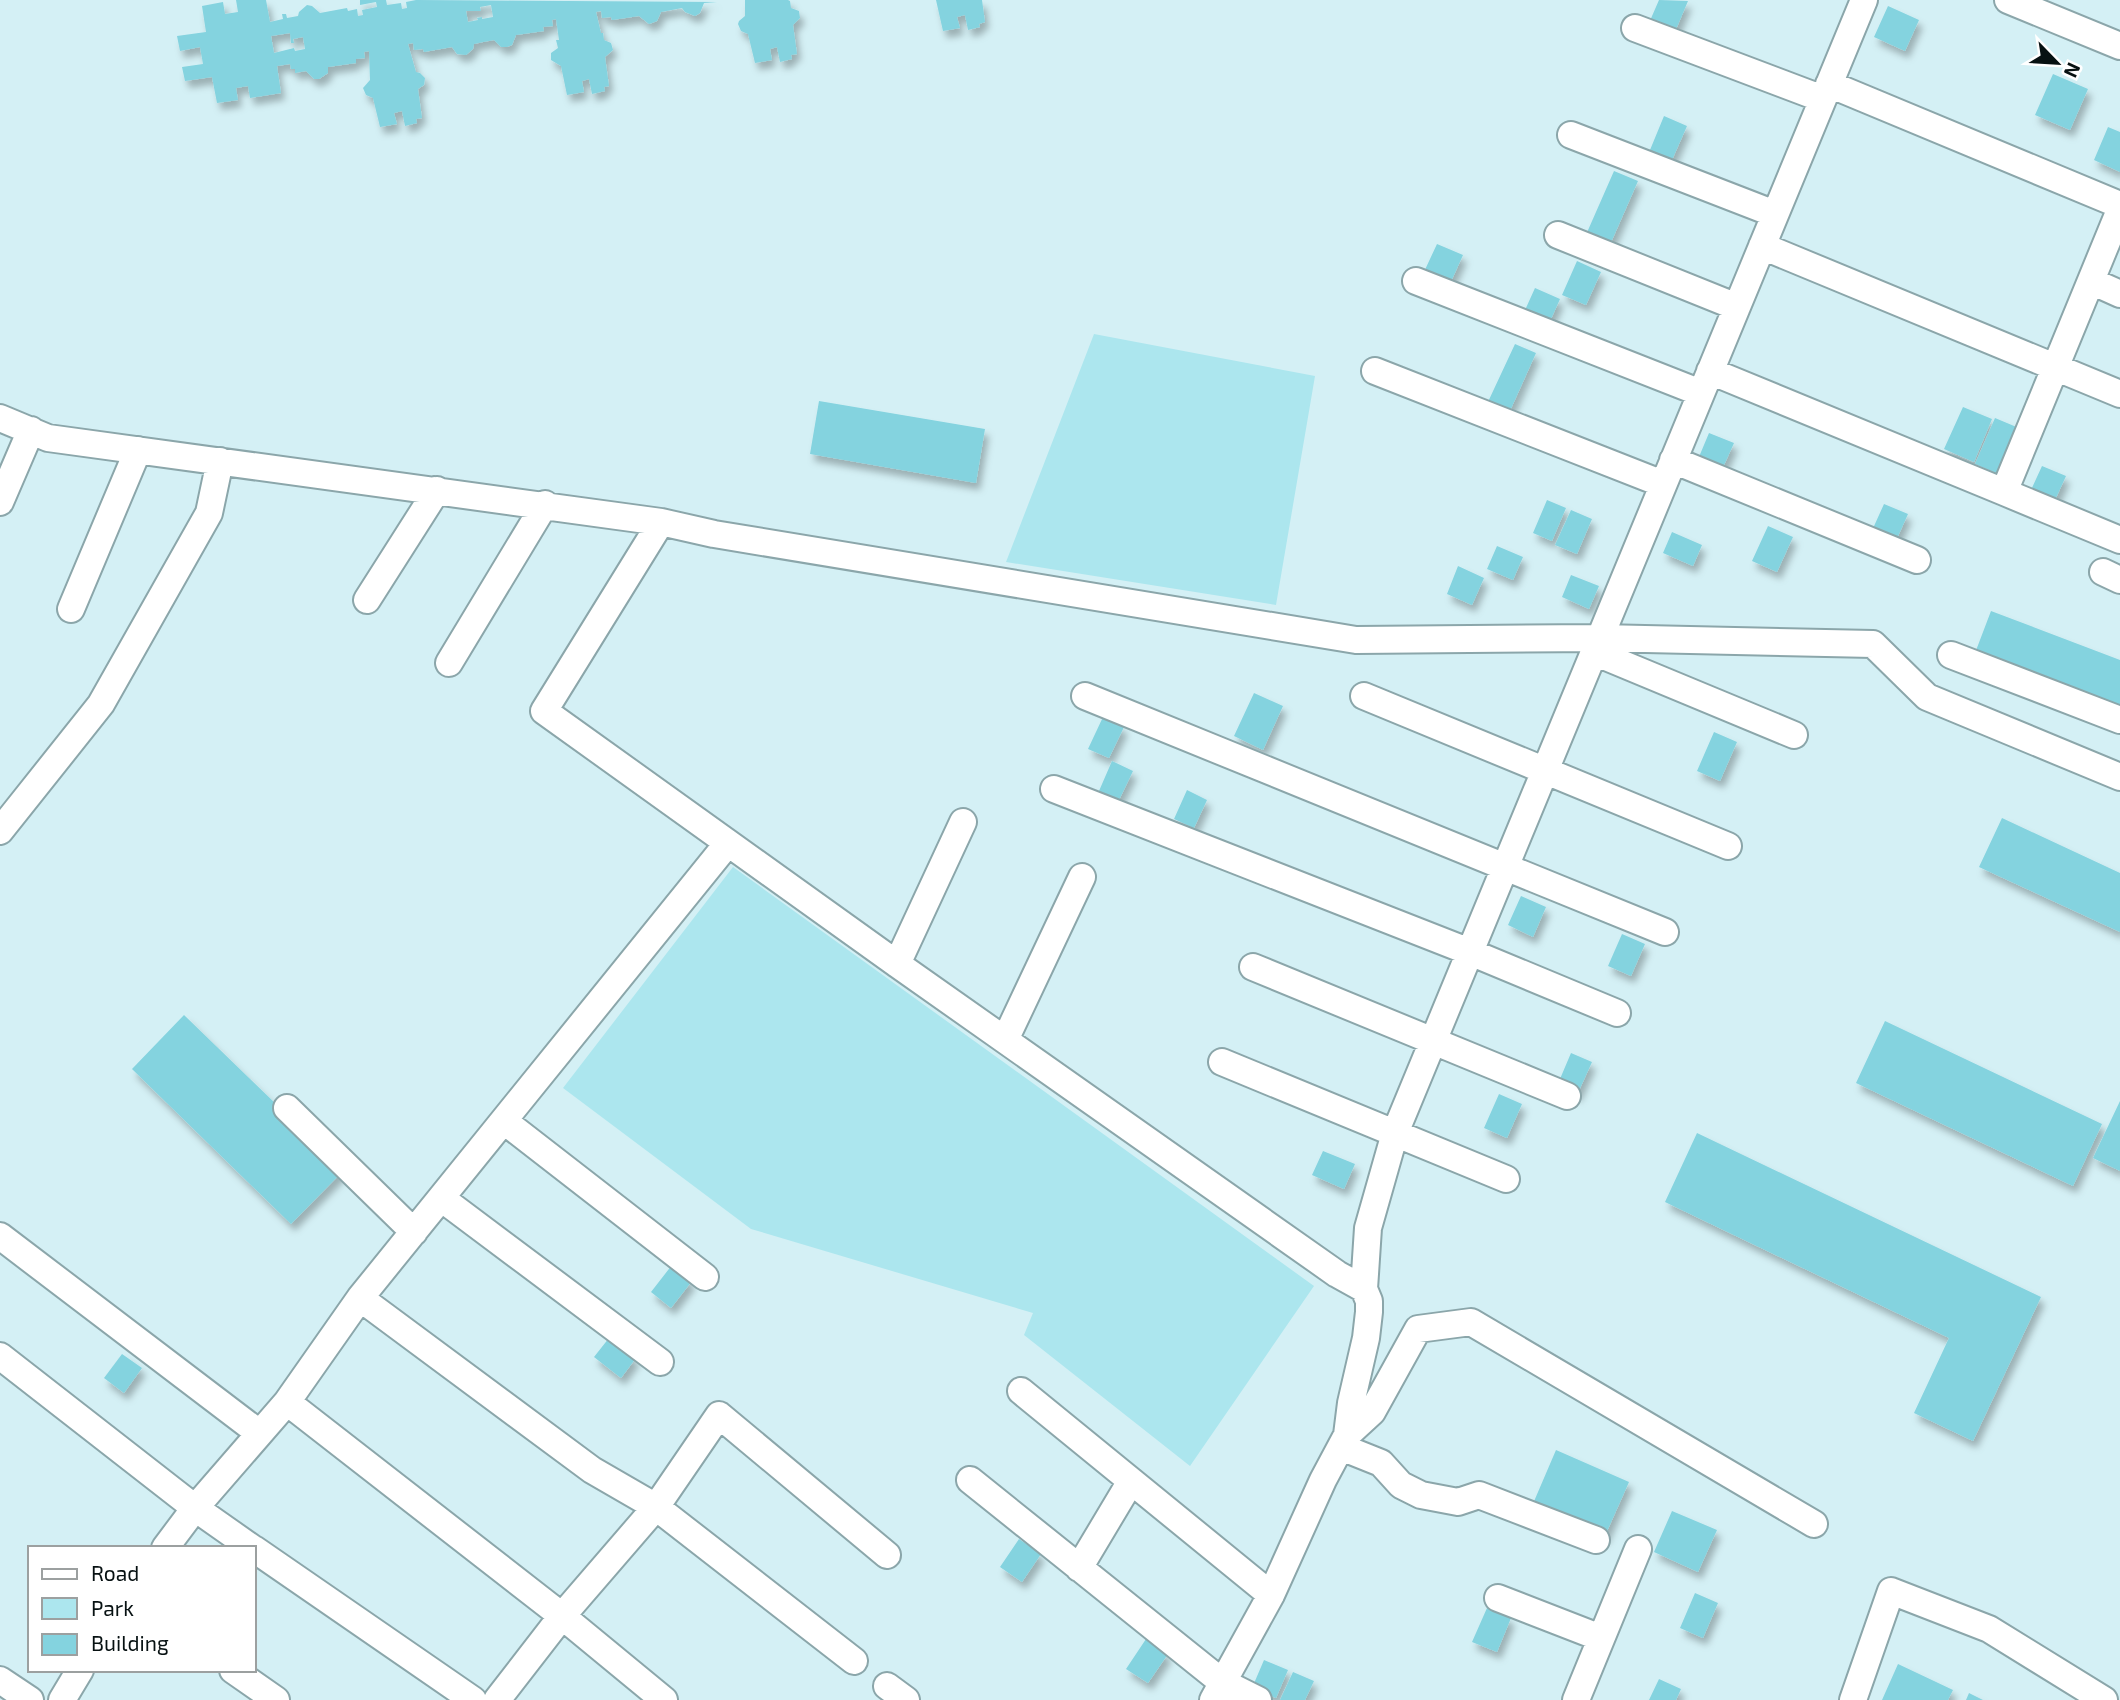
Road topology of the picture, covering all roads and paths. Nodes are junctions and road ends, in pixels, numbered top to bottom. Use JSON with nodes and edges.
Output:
{"nodes":[{"id":1,"x":2008,"y":0,"type":"edge"},
{"id":2,"x":1862,"y":1,"type":"edge"},
{"id":3,"x":1635,"y":28,"type":"dead end"},
{"id":4,"x":2120,"y":46,"type":"edge"},
{"id":5,"x":1826,"y":92,"type":"junction"},
{"id":6,"x":1571,"y":135,"type":"dead end"},
{"id":7,"x":2120,"y":205,"type":"edge"},
{"id":8,"x":2120,"y":210,"type":"edge"},
{"id":9,"x":1775,"y":214,"type":"junction"},
{"id":10,"x":1558,"y":235,"type":"dead end"},
{"id":11,"x":1762,"y":246,"type":"junction"},
{"id":12,"x":1416,"y":281,"type":"dead end"},
{"id":13,"x":2091,"y":281,"type":"junction"},
{"id":14,"x":2120,"y":293,"type":"edge"},
{"id":15,"x":1737,"y":307,"type":"junction"},
{"id":16,"x":2055,"y":367,"type":"junction"},
{"id":17,"x":1375,"y":371,"type":"dead end"},
{"id":18,"x":1706,"y":382,"type":"junction"},
{"id":19,"x":2120,"y":394,"type":"edge"},
{"id":20,"x":0,"y":418,"type":"edge"},
{"id":21,"x":31,"y":430,"type":"junction"},
{"id":22,"x":138,"y":450,"type":"junction"},
{"id":23,"x":220,"y":461,"type":"junction"},
{"id":24,"x":1668,"y":472,"type":"junction"},
{"id":25,"x":437,"y":490,"type":"junction"},
{"id":26,"x":2004,"y":492,"type":"junction"},
{"id":27,"x":0,"y":502,"type":"edge"},
{"id":28,"x":545,"y":505,"type":"junction"},
{"id":29,"x":661,"y":522,"type":"junction"},
{"id":30,"x":2120,"y":540,"type":"edge"},
{"id":31,"x":1917,"y":560,"type":"dead end"},
{"id":32,"x":367,"y":600,"type":"dead end"},
{"id":33,"x":71,"y":609,"type":"dead end"},
{"id":34,"x":1597,"y":645,"type":"junction"},
{"id":35,"x":1951,"y":655,"type":"dead end"},
{"id":36,"x":450,"y":663,"type":"dead end"},
{"id":37,"x":1085,"y":696,"type":"dead end"},
{"id":38,"x":1364,"y":696,"type":"dead end"},
{"id":39,"x":2120,"y":720,"type":"edge"},
{"id":40,"x":1794,"y":734,"type":"dead end"},
{"id":41,"x":1545,"y":771,"type":"junction"},
{"id":42,"x":2120,"y":777,"type":"edge"},
{"id":43,"x":1054,"y":789,"type":"dead end"},
{"id":44,"x":962,"y":822,"type":"dead end"},
{"id":45,"x":0,"y":831,"type":"edge"},
{"id":46,"x":728,"y":843,"type":"junction"},
{"id":47,"x":1728,"y":846,"type":"dead end"},
{"id":48,"x":1506,"y":866,"type":"junction"},
{"id":49,"x":1082,"y":877,"type":"dead end"},
{"id":50,"x":1664,"y":932,"type":"dead end"},
{"id":51,"x":1470,"y":952,"type":"junction"},
{"id":52,"x":897,"y":964,"type":"junction"},
{"id":53,"x":1253,"y":967,"type":"dead end"},
{"id":54,"x":1617,"y":1013,"type":"dead end"},
{"id":55,"x":1005,"y":1040,"type":"junction"},
{"id":56,"x":1433,"y":1041,"type":"junction"},
{"id":57,"x":1222,"y":1062,"type":"dead end"},
{"id":58,"x":1567,"y":1096,"type":"dead end"},
{"id":59,"x":287,"y":1108,"type":"dead end"},
{"id":60,"x":505,"y":1121,"type":"junction"},
{"id":61,"x":1395,"y":1133,"type":"junction"},
{"id":62,"x":1506,"y":1179,"type":"dead end"},
{"id":63,"x":441,"y":1198,"type":"junction"},
{"id":64,"x":414,"y":1232,"type":"junction"},
{"id":65,"x":0,"y":1236,"type":"edge"},
{"id":66,"x":705,"y":1277,"type":"dead end"},
{"id":67,"x":1364,"y":1289,"type":"junction"},
{"id":68,"x":360,"y":1298,"type":"junction"},
{"id":69,"x":0,"y":1356,"type":"edge"},
{"id":70,"x":660,"y":1362,"type":"dead end"},
{"id":71,"x":1021,"y":1391,"type":"dead end"},
{"id":72,"x":287,"y":1402,"type":"junction"},
{"id":73,"x":259,"y":1433,"type":"junction"},
{"id":74,"x":1344,"y":1441,"type":"junction"},
{"id":75,"x":970,"y":1480,"type":"dead end"},
{"id":76,"x":1131,"y":1481,"type":"junction"},
{"id":77,"x":656,"y":1507,"type":"junction"},
{"id":78,"x":195,"y":1508,"type":"junction"},
{"id":79,"x":1814,"y":1524,"type":"dead end"},
{"id":80,"x":1597,"y":1540,"type":"dead end"},
{"id":81,"x":166,"y":1546,"type":"edge"},
{"id":82,"x":250,"y":1546,"type":"edge"},
{"id":83,"x":1638,"y":1549,"type":"dead end"},
{"id":84,"x":256,"y":1550,"type":"edge"},
{"id":85,"x":887,"y":1555,"type":"dead end"},
{"id":86,"x":1079,"y":1567,"type":"junction"},
{"id":87,"x":1271,"y":1595,"type":"junction"},
{"id":88,"x":1498,"y":1598,"type":"dead end"},
{"id":89,"x":562,"y":1616,"type":"junction"},
{"id":90,"x":1601,"y":1638,"type":"junction"},
{"id":91,"x":854,"y":1661,"type":"dead end"},
{"id":92,"x":79,"y":1672,"type":"edge"},
{"id":93,"x":236,"y":1672,"type":"edge"},
{"id":94,"x":0,"y":1680,"type":"edge"},
{"id":95,"x":1218,"y":1691,"type":"edge"},
{"id":96,"x":65,"y":1699,"type":"edge"},
{"id":97,"x":30,"y":1700,"type":"edge"},
{"id":98,"x":276,"y":1700,"type":"edge"},
{"id":99,"x":473,"y":1700,"type":"edge"},
{"id":100,"x":497,"y":1700,"type":"edge"},
{"id":101,"x":664,"y":1700,"type":"edge"},
{"id":102,"x":1258,"y":1700,"type":"edge"},
{"id":103,"x":1576,"y":1700,"type":"edge"},
{"id":104,"x":1853,"y":1700,"type":"edge"},
{"id":105,"x":2104,"y":1700,"type":"edge"}],
"edges":[{"from":1,"to":4,"type":"street"},
{"from":2,"to":5,"type":"street"},
{"from":3,"to":5,"type":"street"},
{"from":5,"to":7,"type":"street"},
{"from":5,"to":9,"type":"street"},
{"from":6,"to":9,"type":"street"},
{"from":8,"to":13,"type":"street"},
{"from":9,"to":11,"type":"street"},
{"from":10,"to":15,"type":"street"},
{"from":11,"to":15,"type":"street"},
{"from":11,"to":16,"type":"street"},
{"from":12,"to":18,"type":"street"},
{"from":13,"to":14,"type":"street"},
{"from":13,"to":16,"type":"street"},
{"from":15,"to":18,"type":"street"},
{"from":16,"to":19,"type":"street"},
{"from":16,"to":26,"type":"street"},
{"from":17,"to":24,"type":"street"},
{"from":18,"to":24,"type":"street"},
{"from":18,"to":26,"type":"street"},
{"from":20,"to":21,"type":"street"},
{"from":21,"to":22,"type":"street"},
{"from":21,"to":27,"type":"street"},
{"from":22,"to":23,"type":"street"},
{"from":22,"to":33,"type":"street"},
{"from":23,"to":25,"type":"street"},
{"from":23,"to":45,"type":"street"},
{"from":24,"to":31,"type":"street"},
{"from":24,"to":34,"type":"street"},
{"from":25,"to":28,"type":"street"},
{"from":25,"to":32,"type":"street"},
{"from":26,"to":30,"type":"street"},
{"from":28,"to":29,"type":"street"},
{"from":28,"to":36,"type":"street"},
{"from":29,"to":34,"type":"street"},
{"from":29,"to":46,"type":"street"},
{"from":34,"to":40,"type":"street"},
{"from":34,"to":41,"type":"street"},
{"from":34,"to":42,"type":"street"},
{"from":35,"to":39,"type":"street"},
{"from":37,"to":48,"type":"street"},
{"from":38,"to":41,"type":"street"},
{"from":41,"to":47,"type":"street"},
{"from":41,"to":48,"type":"street"},
{"from":43,"to":51,"type":"street"},
{"from":44,"to":52,"type":"street"},
{"from":46,"to":52,"type":"street"},
{"from":46,"to":60,"type":"street"},
{"from":48,"to":50,"type":"street"},
{"from":48,"to":51,"type":"street"},
{"from":49,"to":55,"type":"street"},
{"from":51,"to":54,"type":"street"},
{"from":51,"to":56,"type":"street"},
{"from":52,"to":55,"type":"street"},
{"from":53,"to":56,"type":"street"},
{"from":55,"to":67,"type":"street"},
{"from":56,"to":58,"type":"street"},
{"from":56,"to":61,"type":"street"},
{"from":57,"to":61,"type":"street"},
{"from":59,"to":64,"type":"street"},
{"from":60,"to":63,"type":"street"},
{"from":60,"to":66,"type":"street"},
{"from":61,"to":62,"type":"street"},
{"from":61,"to":67,"type":"street"},
{"from":63,"to":64,"type":"street"},
{"from":63,"to":70,"type":"street"},
{"from":64,"to":68,"type":"street"},
{"from":65,"to":73,"type":"street"},
{"from":67,"to":74,"type":"street"},
{"from":68,"to":72,"type":"street"},
{"from":68,"to":77,"type":"street"},
{"from":69,"to":78,"type":"street"},
{"from":71,"to":76,"type":"street"},
{"from":72,"to":73,"type":"street"},
{"from":72,"to":89,"type":"street"},
{"from":73,"to":78,"type":"street"},
{"from":74,"to":79,"type":"street"},
{"from":74,"to":80,"type":"street"},
{"from":74,"to":87,"type":"street"},
{"from":75,"to":86,"type":"street"},
{"from":76,"to":86,"type":"street"},
{"from":76,"to":87,"type":"street"},
{"from":77,"to":85,"type":"street"},
{"from":77,"to":89,"type":"street"},
{"from":77,"to":91,"type":"street"},
{"from":78,"to":81,"type":"street"},
{"from":78,"to":82,"type":"street"},
{"from":83,"to":90,"type":"street"},
{"from":84,"to":99,"type":"street"},
{"from":86,"to":95,"type":"street"},
{"from":87,"to":95,"type":"street"},
{"from":88,"to":90,"type":"street"},
{"from":89,"to":100,"type":"street"},
{"from":89,"to":101,"type":"street"},
{"from":90,"to":103,"type":"street"},
{"from":92,"to":96,"type":"street"},
{"from":93,"to":98,"type":"street"},
{"from":94,"to":97,"type":"street"},
{"from":95,"to":102,"type":"street"},
{"from":104,"to":105,"type":"street"}]}
